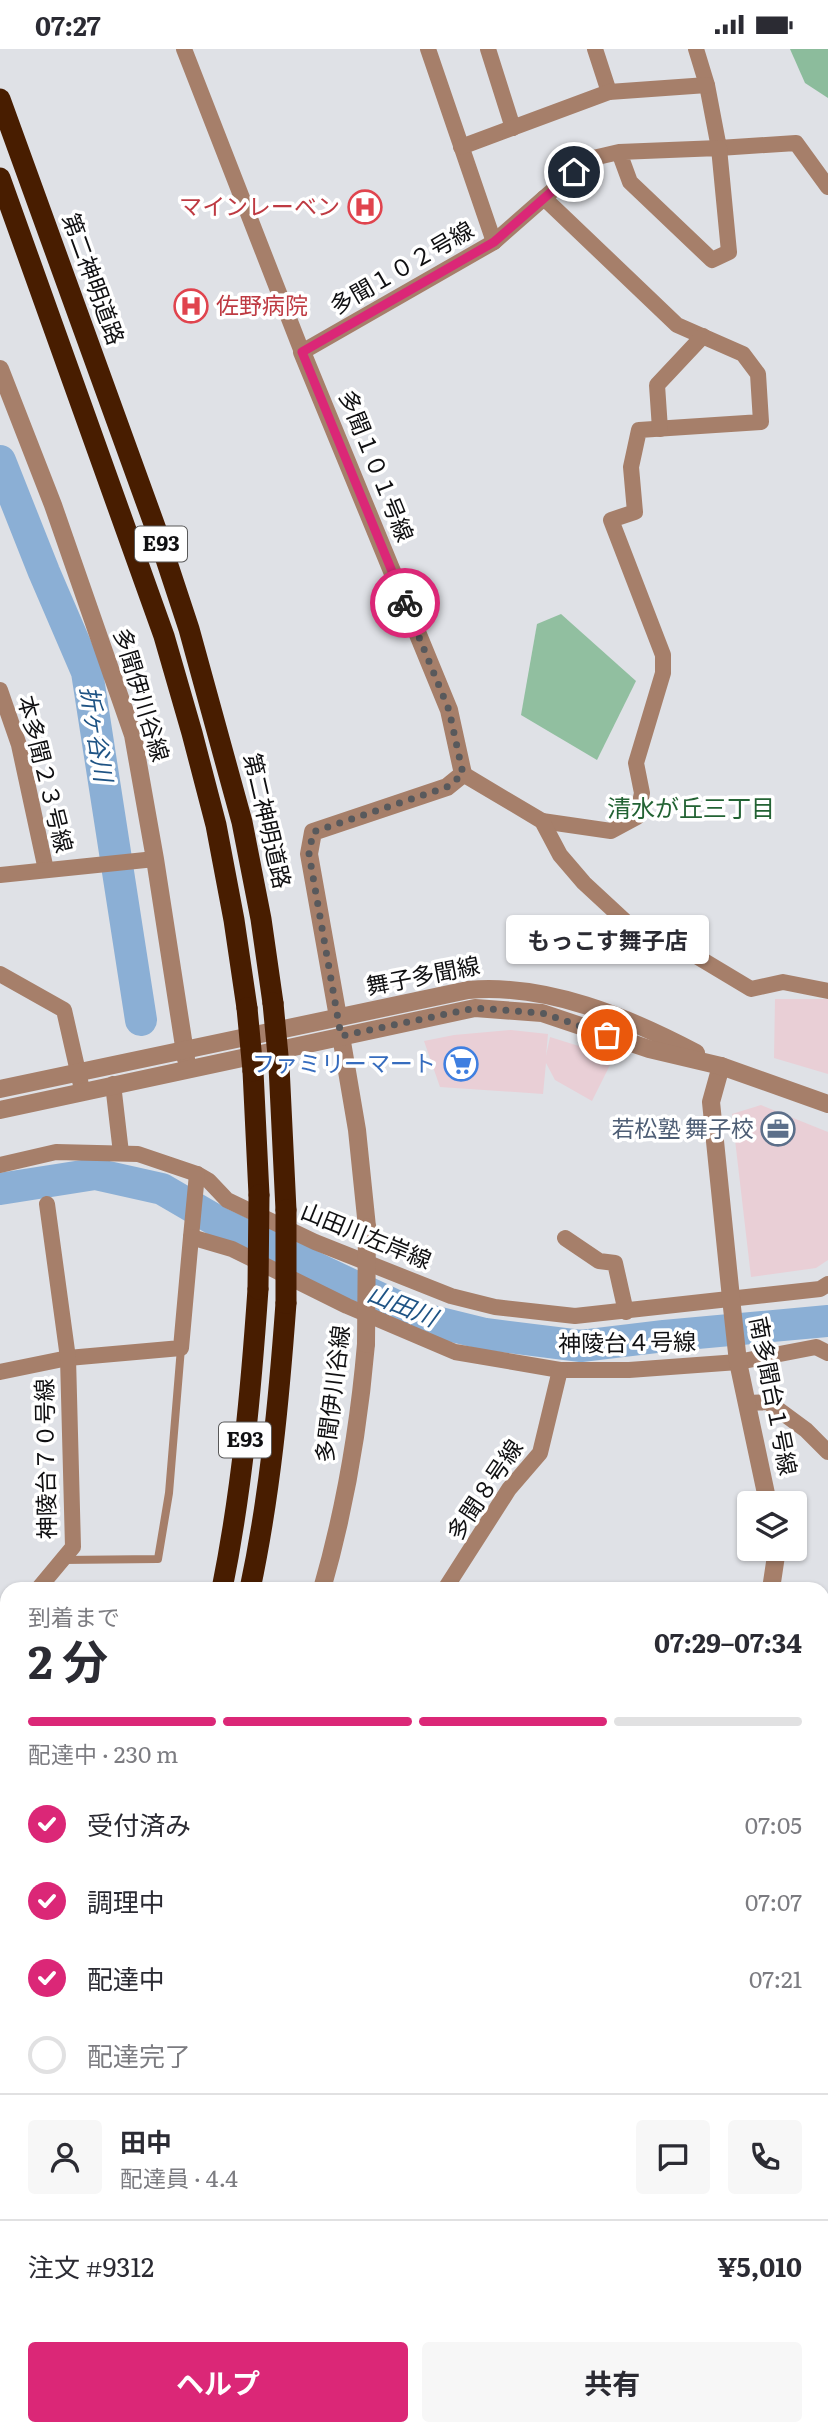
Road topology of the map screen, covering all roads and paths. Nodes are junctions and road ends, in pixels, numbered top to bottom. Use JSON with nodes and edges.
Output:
{"nodes":[{"id":1,"x":184,"y":49,"type":"edge"},
{"id":2,"x":428,"y":49,"type":"edge"},
{"id":3,"x":488,"y":49,"type":"edge"},
{"id":4,"x":596,"y":49,"type":"edge"},
{"id":5,"x":696,"y":49,"type":"edge"},
{"id":6,"x":707,"y":85,"type":"junction"},
{"id":7,"x":609,"y":92,"type":"junction"},
{"id":8,"x":0,"y":99,"type":"edge"},
{"id":9,"x":513,"y":128,"type":"junction"},
{"id":10,"x":461,"y":147,"type":"junction"},
{"id":11,"x":719,"y":148,"type":"junction"},
{"id":12,"x":619,"y":152,"type":"junction"},
{"id":13,"x":0,"y":178,"type":"edge"},
{"id":14,"x":828,"y":187,"type":"edge"},
{"id":15,"x":544,"y":198,"type":"junction"},
{"id":16,"x":494,"y":242,"type":"junction"},
{"id":17,"x":703,"y":336,"type":"junction"},
{"id":18,"x":302,"y":352,"type":"junction"},
{"id":19,"x":0,"y":369,"type":"edge"},
{"id":20,"x":660,"y":429,"type":"junction"},
{"id":21,"x":0,"y":690,"type":"edge"},
{"id":22,"x":463,"y":774,"type":"junction"},
{"id":23,"x":542,"y":821,"type":"junction"},
{"id":24,"x":155,"y":859,"type":"junction"},
{"id":25,"x":46,"y":870,"type":"junction"},
{"id":26,"x":0,"y":875,"type":"edge"},
{"id":27,"x":0,"y":974,"type":"edge"},
{"id":28,"x":828,"y":991,"type":"edge"},
{"id":29,"x":338,"y":1017,"type":"junction"},
{"id":30,"x":341,"y":1036,"type":"junction"},
{"id":31,"x":184,"y":1048,"type":"junction"},
{"id":32,"x":721,"y":1066,"type":"junction"},
{"id":33,"x":187,"y":1069,"type":"junction"},
{"id":34,"x":78,"y":1073,"type":"junction"},
{"id":35,"x":113,"y":1084,"type":"junction"},
{"id":36,"x":0,"y":1089,"type":"edge"},
{"id":37,"x":82,"y":1091,"type":"junction"},
{"id":38,"x":828,"y":1104,"type":"edge"},
{"id":39,"x":0,"y":1109,"type":"edge"},
{"id":40,"x":121,"y":1153,"type":"junction"},
{"id":41,"x":0,"y":1165,"type":"edge"},
{"id":42,"x":197,"y":1174,"type":"junction"},
{"id":43,"x":47,"y":1205,"type":"dead end"},
{"id":44,"x":191,"y":1237,"type":"junction"},
{"id":45,"x":565,"y":1238,"type":"dead end"},
{"id":46,"x":828,"y":1284,"type":"edge"},
{"id":47,"x":731,"y":1298,"type":"junction"},
{"id":48,"x":626,"y":1312,"type":"junction"},
{"id":49,"x":181,"y":1348,"type":"junction"},
{"id":50,"x":822,"y":1350,"type":"edge"},
{"id":51,"x":68,"y":1358,"type":"junction"},
{"id":52,"x":738,"y":1362,"type":"junction"},
{"id":53,"x":560,"y":1370,"type":"junction"},
{"id":54,"x":0,"y":1372,"type":"edge"},
{"id":55,"x":749,"y":1403,"type":"junction"},
{"id":56,"x":828,"y":1452,"type":"edge"},
{"id":57,"x":766,"y":1491,"type":"edge"},
{"id":58,"x":62,"y":1560,"type":"junction"},
{"id":59,"x":775,"y":1561,"type":"edge"},
{"id":60,"x":44,"y":1582,"type":"edge"},
{"id":61,"x":223,"y":1582,"type":"edge"},
{"id":62,"x":252,"y":1582,"type":"edge"},
{"id":63,"x":324,"y":1582,"type":"edge"},
{"id":64,"x":449,"y":1582,"type":"edge"},
{"id":65,"x":772,"y":1582,"type":"edge"}],
"edges":[{"from":1,"to":18,"type":"street","name":"多聞１０１号線"},
{"from":2,"to":10,"type":"street","name":"多聞１０２号線"},
{"from":3,"to":9,"type":"street"},
{"from":4,"to":7,"type":"street"},
{"from":5,"to":6,"type":"street"},
{"from":6,"to":7,"type":"street"},
{"from":6,"to":11,"type":"street"},
{"from":7,"to":9,"type":"street"},
{"from":8,"to":62,"type":"highway","name":"第二神明道路","number":"E93","bridge":true},
{"from":9,"to":10,"type":"street"},
{"from":10,"to":16,"type":"street","name":"多聞１０２号線"},
{"from":11,"to":12,"type":"street"},
{"from":11,"to":12,"type":"street"},
{"from":11,"to":14,"type":"street"},
{"from":12,"to":15,"type":"street"},
{"from":13,"to":61,"type":"highway","number":"E93","bridge":true},
{"from":15,"to":16,"type":"street"},
{"from":15,"to":17,"type":"street"},
{"from":16,"to":18,"type":"street","name":"多聞１０２号線"},
{"from":17,"to":20,"type":"street"},
{"from":17,"to":20,"type":"street"},
{"from":18,"to":22,"type":"street","name":"多聞１０１号線"},
{"from":19,"to":24,"type":"street","name":"多聞伊川谷線"},
{"from":20,"to":23,"type":"street"},
{"from":21,"to":25,"type":"street","name":"本多聞２３号線"},
{"from":22,"to":23,"type":"street"},
{"from":22,"to":29,"type":"street"},
{"from":23,"to":28,"type":"street"},
{"from":24,"to":25,"type":"street"},
{"from":24,"to":31,"type":"street","name":"多聞伊川谷線"},
{"from":25,"to":26,"type":"street"},
{"from":27,"to":34,"type":"street"},
{"from":29,"to":30,"type":"street"},
{"from":29,"to":31,"type":"street","name":"舞子多聞線"},
{"from":29,"to":32,"type":"street","name":"舞子多聞線"},
{"from":30,"to":32,"type":"street","name":"舞子多聞線"},
{"from":30,"to":33,"type":"street","name":"舞子多聞線"},
{"from":30,"to":63,"type":"street","name":"多聞伊川谷線","bridge":true},
{"from":31,"to":33,"type":"street","name":"多聞伊川谷線"},
{"from":31,"to":34,"type":"street","name":"舞子多聞線"},
{"from":32,"to":38,"type":"street","name":"舞子多聞線"},
{"from":32,"to":47,"type":"street","name":"南多聞台１号線"},
{"from":33,"to":35,"type":"street","name":"舞子多聞線"},
{"from":34,"to":36,"type":"street","name":"舞子多聞線"},
{"from":34,"to":37,"type":"street"},
{"from":35,"to":37,"type":"street","name":"舞子多聞線"},
{"from":35,"to":40,"type":"street"},
{"from":37,"to":39,"type":"street","name":"舞子多聞線"},
{"from":40,"to":41,"type":"street","name":"山田川左岸線"},
{"from":40,"to":42,"type":"street","name":"山田川左岸線"},
{"from":42,"to":44,"type":"street"},
{"from":42,"to":48,"type":"street","name":"山田川左岸線"},
{"from":43,"to":51,"type":"street","name":"神陵台７０号線"},
{"from":44,"to":49,"type":"street"},
{"from":44,"to":53,"type":"street","name":"神陵台４号線"},
{"from":45,"to":48,"type":"street"},
{"from":46,"to":47,"type":"street","name":"山田川左岸線"},
{"from":47,"to":48,"type":"street","name":"山田川左岸線"},
{"from":47,"to":52,"type":"street","name":"南多聞台１号線"},
{"from":49,"to":51,"type":"street"},
{"from":49,"to":58,"type":"lane"},
{"from":50,"to":52,"type":"street","name":"神陵台４号線"},
{"from":51,"to":54,"type":"street"},
{"from":51,"to":58,"type":"street","name":"神陵台７０号線"},
{"from":52,"to":53,"type":"street","name":"神陵台４号線"},
{"from":52,"to":55,"type":"street","name":"南多聞台１号線"},
{"from":53,"to":64,"type":"street","name":"多聞８号線"},
{"from":55,"to":56,"type":"street"},
{"from":55,"to":57,"type":"street","name":"南多聞台１号線"},
{"from":58,"to":60,"type":"street","name":"神陵台７０号線"},
{"from":59,"to":65,"type":"street"}]}
